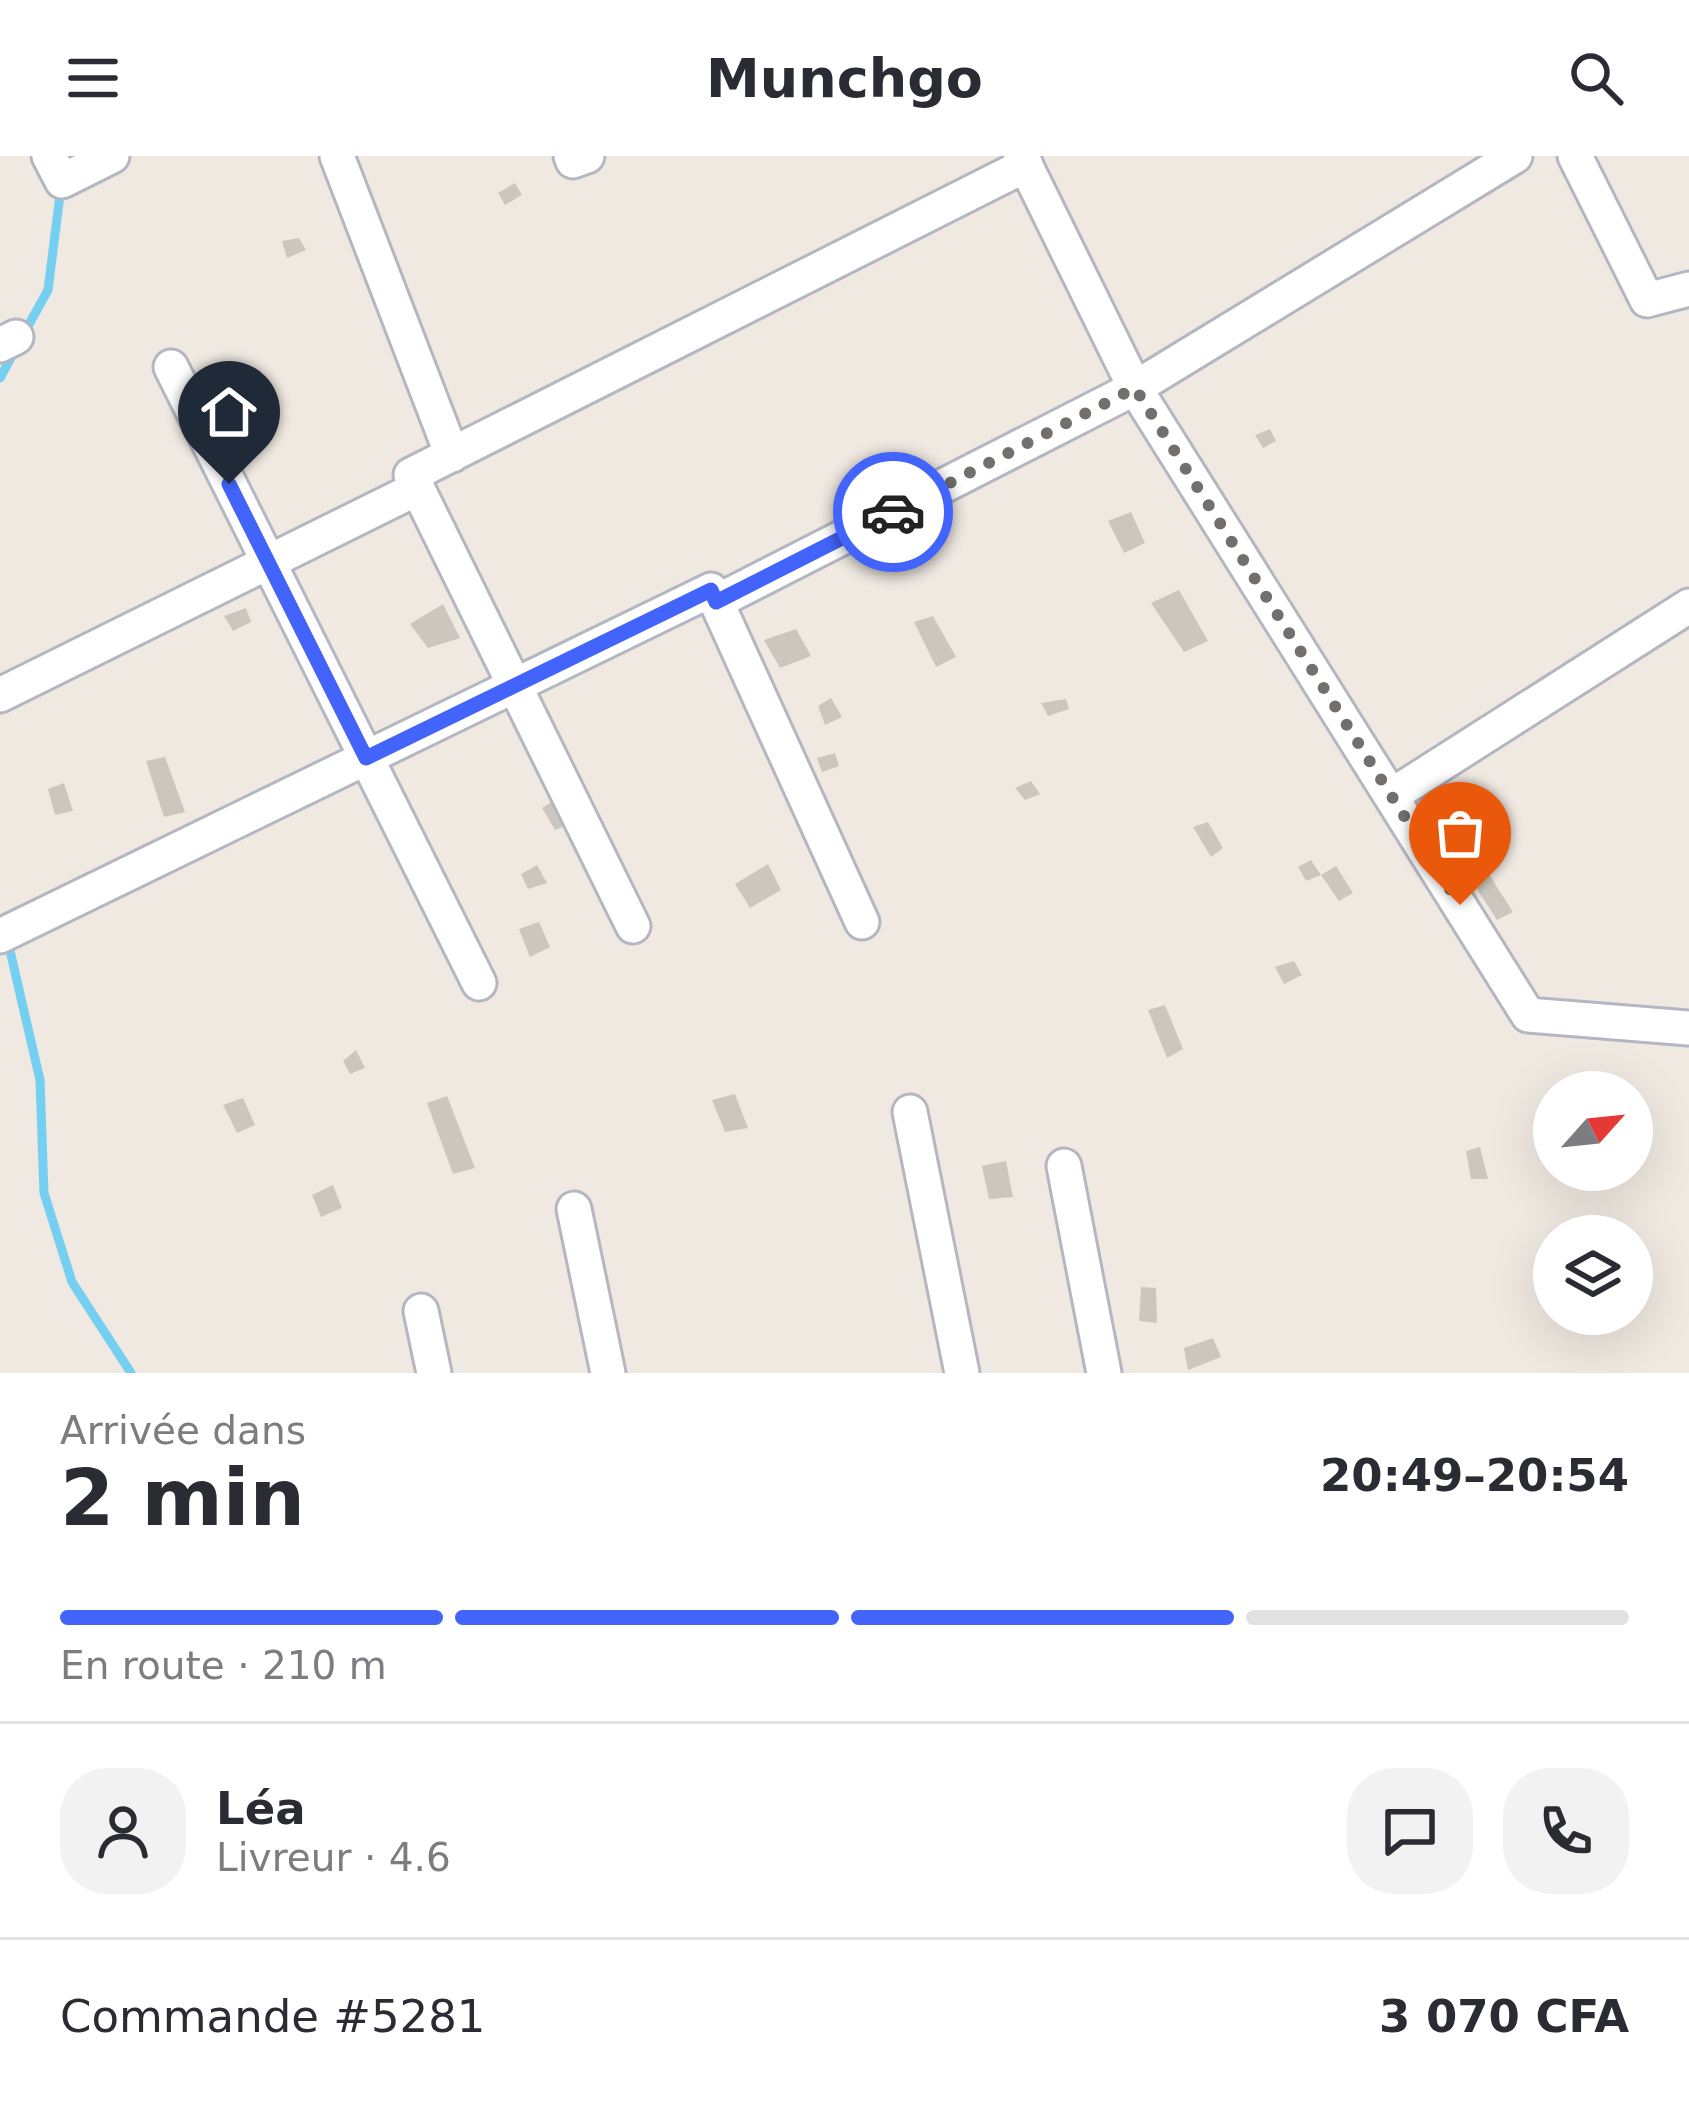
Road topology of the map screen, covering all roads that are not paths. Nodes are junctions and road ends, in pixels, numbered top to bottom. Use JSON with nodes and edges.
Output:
{"nodes":[{"id":1,"x":49,"y":156,"type":"edge"},
{"id":2,"x":112,"y":156,"type":"edge"},
{"id":3,"x":337,"y":156,"type":"edge"},
{"id":4,"x":571,"y":156,"type":"edge"},
{"id":5,"x":587,"y":156,"type":"edge"},
{"id":6,"x":1515,"y":156,"type":"edge"},
{"id":7,"x":1575,"y":156,"type":"edge"},
{"id":8,"x":1023,"y":160,"type":"edge"},
{"id":9,"x":1689,"y":289,"type":"edge"},
{"id":10,"x":171,"y":367,"type":"dead end"},
{"id":11,"x":1135,"y":388,"type":"junction"},
{"id":12,"x":452,"y":455,"type":"junction"},
{"id":13,"x":418,"y":488,"type":"junction"},
{"id":14,"x":268,"y":562,"type":"junction"},
{"id":15,"x":716,"y":602,"type":"junction"},
{"id":16,"x":1689,"y":605,"type":"edge"},
{"id":17,"x":515,"y":686,"type":"junction"},
{"id":18,"x":0,"y":695,"type":"edge"},
{"id":19,"x":366,"y":758,"type":"junction"},
{"id":20,"x":1391,"y":796,"type":"junction"},
{"id":21,"x":862,"y":922,"type":"dead end"},
{"id":22,"x":633,"y":926,"type":"dead end"},
{"id":23,"x":0,"y":936,"type":"edge"},
{"id":24,"x":479,"y":983,"type":"dead end"},
{"id":25,"x":1689,"y":1028,"type":"edge"},
{"id":26,"x":910,"y":1112,"type":"dead end"},
{"id":27,"x":1064,"y":1166,"type":"dead end"},
{"id":28,"x":574,"y":1209,"type":"dead end"},
{"id":29,"x":421,"y":1311,"type":"dead end"},
{"id":30,"x":434,"y":1373,"type":"edge"},
{"id":31,"x":608,"y":1373,"type":"edge"},
{"id":32,"x":962,"y":1373,"type":"edge"},
{"id":33,"x":1104,"y":1373,"type":"edge"}],
"edges":[{"from":1,"to":2,"type":"street"},
{"from":3,"to":12,"type":"street"},
{"from":4,"to":5,"type":"street"},
{"from":6,"to":11,"type":"street"},
{"from":7,"to":9,"type":"street"},
{"from":8,"to":11,"type":"street"},
{"from":8,"to":12,"type":"street"},
{"from":10,"to":14,"type":"street"},
{"from":11,"to":15,"type":"street"},
{"from":11,"to":20,"type":"street"},
{"from":12,"to":13,"type":"street"},
{"from":13,"to":14,"type":"street"},
{"from":13,"to":17,"type":"street"},
{"from":14,"to":18,"type":"street"},
{"from":14,"to":19,"type":"street"},
{"from":15,"to":17,"type":"street"},
{"from":15,"to":21,"type":"street"},
{"from":16,"to":20,"type":"street"},
{"from":17,"to":19,"type":"street"},
{"from":17,"to":22,"type":"street"},
{"from":19,"to":23,"type":"street"},
{"from":19,"to":24,"type":"street"},
{"from":20,"to":25,"type":"street"},
{"from":26,"to":32,"type":"street"},
{"from":27,"to":33,"type":"street"},
{"from":28,"to":31,"type":"street"},
{"from":29,"to":30,"type":"street"}]}
